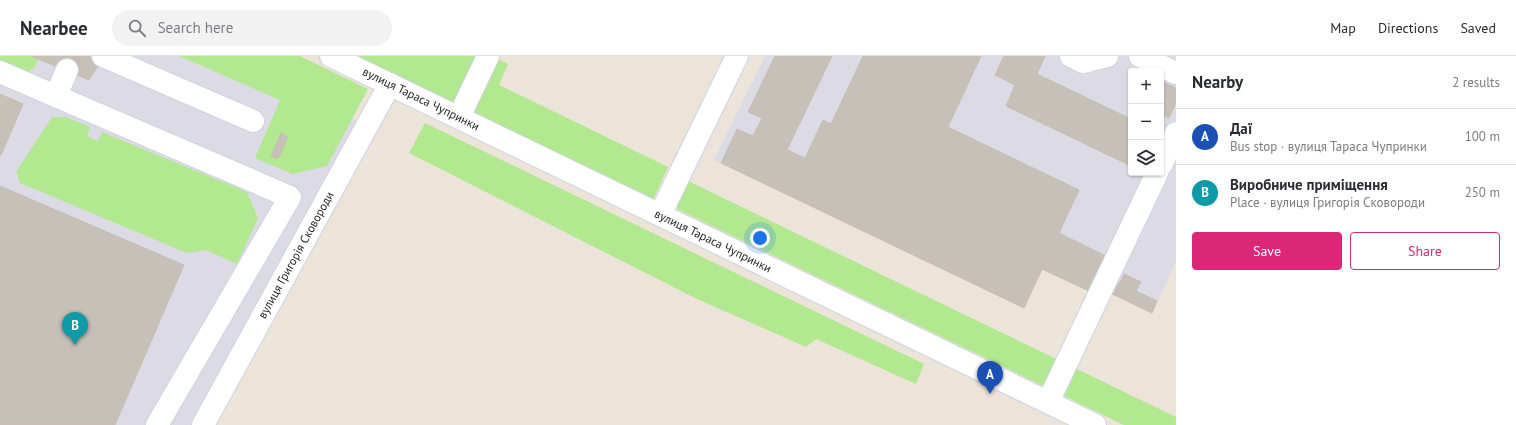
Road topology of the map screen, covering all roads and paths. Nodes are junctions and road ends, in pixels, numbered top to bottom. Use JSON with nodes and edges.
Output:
{"nodes":[{"id":1,"x":103,"y":56,"type":"edge"},
{"id":2,"x":331,"y":56,"type":"edge"},
{"id":3,"x":488,"y":56,"type":"edge"},
{"id":4,"x":737,"y":56,"type":"edge"},
{"id":5,"x":1071,"y":56,"type":"edge"},
{"id":6,"x":1107,"y":56,"type":"edge"},
{"id":7,"x":1140,"y":56,"type":"edge"},
{"id":8,"x":67,"y":70,"type":"tunnel mouth"},
{"id":9,"x":0,"y":72,"type":"edge"},
{"id":10,"x":1176,"y":73,"type":"edge"},
{"id":11,"x":390,"y":84,"type":"junction"},
{"id":12,"x":56,"y":96,"type":"junction"},
{"id":13,"x":458,"y":117,"type":"junction"},
{"id":14,"x":253,"y":121,"type":"dead end"},
{"id":15,"x":1176,"y":133,"type":"edge"},
{"id":16,"x":1164,"y":159,"type":"edge"},
{"id":17,"x":1156,"y":176,"type":"edge"},
{"id":18,"x":660,"y":215,"type":"junction"},
{"id":19,"x":1048,"y":402,"type":"junction"},
{"id":20,"x":157,"y":425,"type":"edge"},
{"id":21,"x":203,"y":425,"type":"edge"},
{"id":22,"x":1095,"y":425,"type":"edge"}],
"edges":[{"from":1,"to":14,"type":"street"},
{"from":2,"to":11,"type":"street","name":"вулиця Тараса Чупринки"},
{"from":3,"to":13,"type":"street"},
{"from":4,"to":18,"type":"street"},
{"from":5,"to":6,"type":"street"},
{"from":7,"to":10,"type":"street"},
{"from":8,"to":12,"type":"street"},
{"from":9,"to":12,"type":"street"},
{"from":11,"to":13,"type":"street","name":"вулиця Тараса Чупринки"},
{"from":11,"to":21,"type":"street","name":"вулиця Григорія Сковороди"},
{"from":12,"to":20,"type":"street"},
{"from":13,"to":18,"type":"street","name":"вулиця Тараса Чупринки"},
{"from":15,"to":16,"type":"street"},
{"from":17,"to":19,"type":"street"},
{"from":18,"to":19,"type":"street","name":"вулиця Тараса Чупринки"},
{"from":19,"to":22,"type":"street","name":"вулиця Тараса Чупринки"}]}
